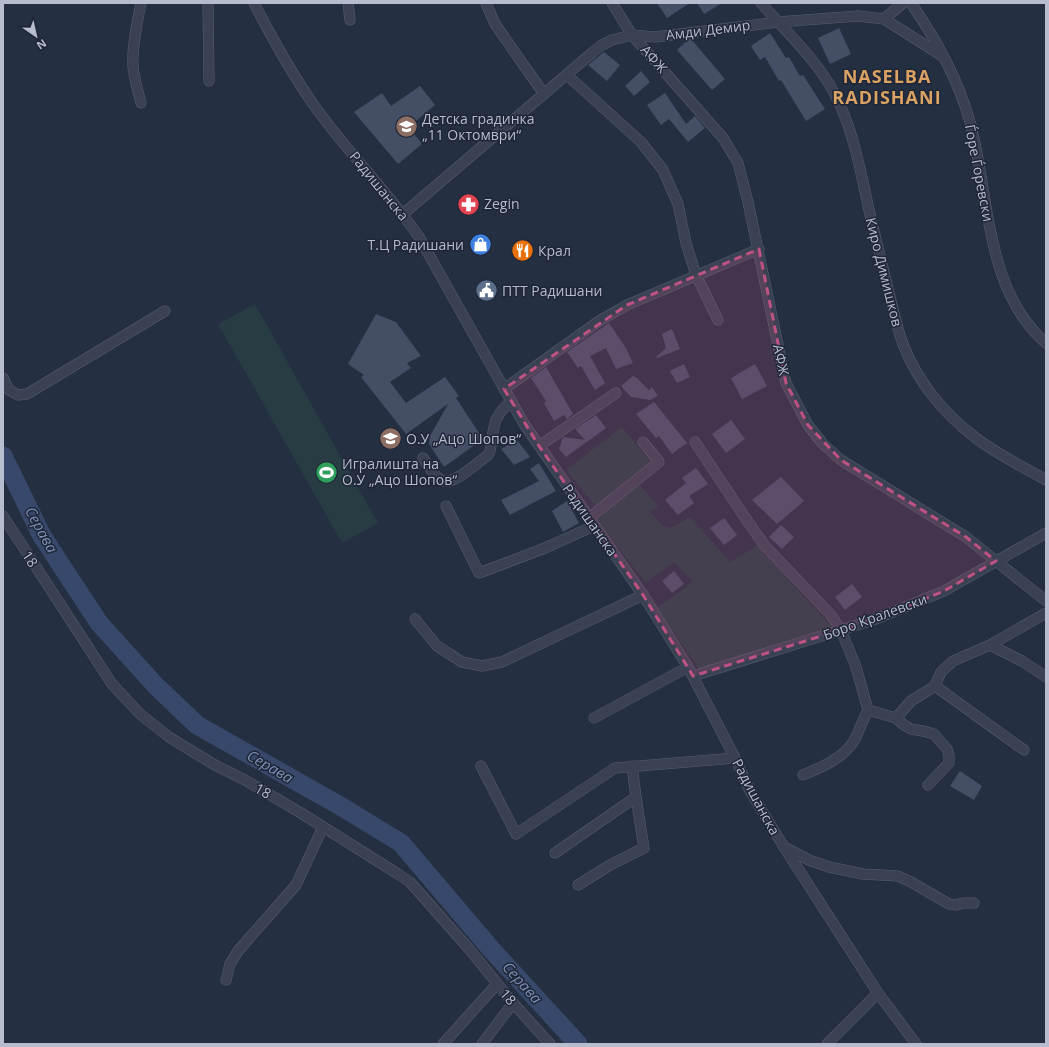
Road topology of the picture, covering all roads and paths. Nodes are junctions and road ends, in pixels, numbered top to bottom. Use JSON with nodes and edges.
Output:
{"nodes":[{"id":1,"x":141,"y":3,"type":"edge"},
{"id":2,"x":208,"y":3,"type":"edge"},
{"id":3,"x":254,"y":3,"type":"edge"},
{"id":4,"x":348,"y":3,"type":"edge"},
{"id":5,"x":486,"y":3,"type":"edge"},
{"id":6,"x":612,"y":3,"type":"edge"},
{"id":7,"x":761,"y":3,"type":"edge"},
{"id":8,"x":903,"y":3,"type":"edge"},
{"id":9,"x":911,"y":3,"type":"edge"},
{"id":10,"x":884,"y":19,"type":"junction"},
{"id":11,"x":350,"y":20,"type":"dead end"},
{"id":12,"x":778,"y":22,"type":"junction"},
{"id":13,"x":632,"y":36,"type":"junction"},
{"id":14,"x":944,"y":57,"type":"junction"},
{"id":15,"x":567,"y":75,"type":"junction"},
{"id":16,"x":209,"y":81,"type":"dead end"},
{"id":17,"x":544,"y":94,"type":"junction"},
{"id":18,"x":141,"y":104,"type":"dead end"},
{"id":19,"x":403,"y":214,"type":"junction"},
{"id":20,"x":759,"y":249,"type":"junction"},
{"id":21,"x":696,"y":274,"type":"junction"},
{"id":22,"x":165,"y":311,"type":"dead end"},
{"id":23,"x":718,"y":320,"type":"dead end"},
{"id":24,"x":1046,"y":342,"type":"edge"},
{"id":25,"x":3,"y":378,"type":"edge"},
{"id":26,"x":504,"y":389,"type":"junction"},
{"id":27,"x":616,"y":393,"type":"dead end"},
{"id":28,"x":511,"y":402,"type":"junction"},
{"id":29,"x":643,"y":442,"type":"dead end"},
{"id":30,"x":695,"y":442,"type":"dead end"},
{"id":31,"x":539,"y":446,"type":"junction"},
{"id":32,"x":423,"y":458,"type":"dead end"},
{"id":33,"x":1046,"y":480,"type":"edge"},
{"id":34,"x":446,"y":506,"type":"dead end"},
{"id":35,"x":3,"y":516,"type":"edge"},
{"id":36,"x":592,"y":522,"type":"junction"},
{"id":37,"x":1046,"y":533,"type":"edge"},
{"id":38,"x":996,"y":561,"type":"junction"},
{"id":39,"x":643,"y":595,"type":"junction"},
{"id":40,"x":1046,"y":601,"type":"edge"},
{"id":41,"x":1046,"y":613,"type":"edge"},
{"id":42,"x":415,"y":619,"type":"dead end"},
{"id":43,"x":841,"y":630,"type":"junction"},
{"id":44,"x":990,"y":644,"type":"junction"},
{"id":45,"x":688,"y":667,"type":"junction"},
{"id":46,"x":694,"y":676,"type":"junction"},
{"id":47,"x":1046,"y":677,"type":"edge"},
{"id":48,"x":935,"y":686,"type":"junction"},
{"id":49,"x":868,"y":710,"type":"junction"},
{"id":50,"x":594,"y":718,"type":"dead end"},
{"id":51,"x":896,"y":718,"type":"junction"},
{"id":52,"x":1024,"y":750,"type":"dead end"},
{"id":53,"x":735,"y":758,"type":"junction"},
{"id":54,"x":481,"y":766,"type":"dead end"},
{"id":55,"x":632,"y":766,"type":"junction"},
{"id":56,"x":803,"y":775,"type":"dead end"},
{"id":57,"x":928,"y":785,"type":"dead end"},
{"id":58,"x":636,"y":797,"type":"junction"},
{"id":59,"x":323,"y":827,"type":"junction"},
{"id":60,"x":784,"y":847,"type":"junction"},
{"id":61,"x":555,"y":853,"type":"dead end"},
{"id":62,"x":578,"y":885,"type":"dead end"},
{"id":63,"x":974,"y":903,"type":"dead end"},
{"id":64,"x":226,"y":980,"type":"dead end"},
{"id":65,"x":497,"y":984,"type":"junction"},
{"id":66,"x":878,"y":993,"type":"junction"},
{"id":67,"x":513,"y":1003,"type":"junction"},
{"id":68,"x":443,"y":1044,"type":"edge"},
{"id":69,"x":482,"y":1044,"type":"edge"},
{"id":70,"x":550,"y":1044,"type":"edge"},
{"id":71,"x":828,"y":1044,"type":"edge"},
{"id":72,"x":916,"y":1044,"type":"edge"}],
"edges":[{"from":1,"to":18,"type":"street"},
{"from":2,"to":16,"type":"street"},
{"from":3,"to":19,"type":"street","name":"Радишанска"},
{"from":4,"to":11,"type":"street"},
{"from":5,"to":17,"type":"street"},
{"from":6,"to":13,"type":"street","name":"АФЖ"},
{"from":7,"to":12,"type":"street","name":"Киро Димишков"},
{"from":8,"to":10,"type":"street"},
{"from":9,"to":14,"type":"street","name":"Ѓоре Ѓоревски"},
{"from":10,"to":12,"type":"street","name":"Амди Демир"},
{"from":10,"to":14,"type":"street","name":"Амди Демир"},
{"from":12,"to":13,"type":"street","name":"Амди Демир"},
{"from":12,"to":33,"type":"street","name":"Киро Димишков"},
{"from":13,"to":15,"type":"street","name":"Амди Демир"},
{"from":13,"to":20,"type":"street","name":"АФЖ"},
{"from":14,"to":24,"type":"street","name":"Ѓоре Ѓоревски"},
{"from":15,"to":17,"type":"street","name":"Амди Демир"},
{"from":15,"to":21,"type":"street"},
{"from":17,"to":19,"type":"street","name":"Амди Демир"},
{"from":19,"to":26,"type":"street","name":"Радишанска"},
{"from":20,"to":21,"type":"street"},
{"from":20,"to":38,"type":"street","name":"АФЖ"},
{"from":21,"to":23,"type":"street"},
{"from":21,"to":26,"type":"street"},
{"from":22,"to":25,"type":"street"},
{"from":26,"to":28,"type":"street","name":"Радишанска"},
{"from":27,"to":31,"type":"street"},
{"from":28,"to":31,"type":"street","name":"Радишанска"},
{"from":28,"to":32,"type":"street"},
{"from":29,"to":36,"type":"street"},
{"from":30,"to":43,"type":"street"},
{"from":31,"to":36,"type":"street","name":"Радишанска"},
{"from":34,"to":36,"type":"street"},
{"from":35,"to":59,"type":"street","name":"18"},
{"from":36,"to":39,"type":"street","name":"Радишанска"},
{"from":37,"to":38,"type":"street","name":"Боро Кралевски"},
{"from":38,"to":40,"type":"street","name":"АФЖ"},
{"from":38,"to":43,"type":"street","name":"Боро Кралевски"},
{"from":39,"to":42,"type":"street"},
{"from":39,"to":45,"type":"street","name":"Радишанска"},
{"from":41,"to":44,"type":"street"},
{"from":43,"to":46,"type":"street","name":"Боро Кралевски"},
{"from":43,"to":49,"type":"street"},
{"from":44,"to":47,"type":"street"},
{"from":44,"to":48,"type":"street"},
{"from":45,"to":46,"type":"street","name":"Радишанска"},
{"from":45,"to":50,"type":"street"},
{"from":46,"to":53,"type":"street","name":"Радишанска"},
{"from":48,"to":51,"type":"street"},
{"from":48,"to":52,"type":"street"},
{"from":49,"to":51,"type":"street"},
{"from":49,"to":56,"type":"street"},
{"from":51,"to":57,"type":"street"},
{"from":53,"to":55,"type":"street"},
{"from":53,"to":60,"type":"street","name":"Радишанска"},
{"from":54,"to":55,"type":"street"},
{"from":55,"to":58,"type":"street"},
{"from":58,"to":61,"type":"street"},
{"from":58,"to":62,"type":"street"},
{"from":59,"to":64,"type":"street"},
{"from":59,"to":65,"type":"street","name":"18"},
{"from":60,"to":63,"type":"street"},
{"from":60,"to":66,"type":"street","name":"Радишанска"},
{"from":65,"to":67,"type":"street","name":"18"},
{"from":65,"to":68,"type":"street"},
{"from":66,"to":71,"type":"street"},
{"from":66,"to":72,"type":"street","name":"Радишанска"},
{"from":67,"to":69,"type":"street"},
{"from":67,"to":70,"type":"street","name":"18"}]}
